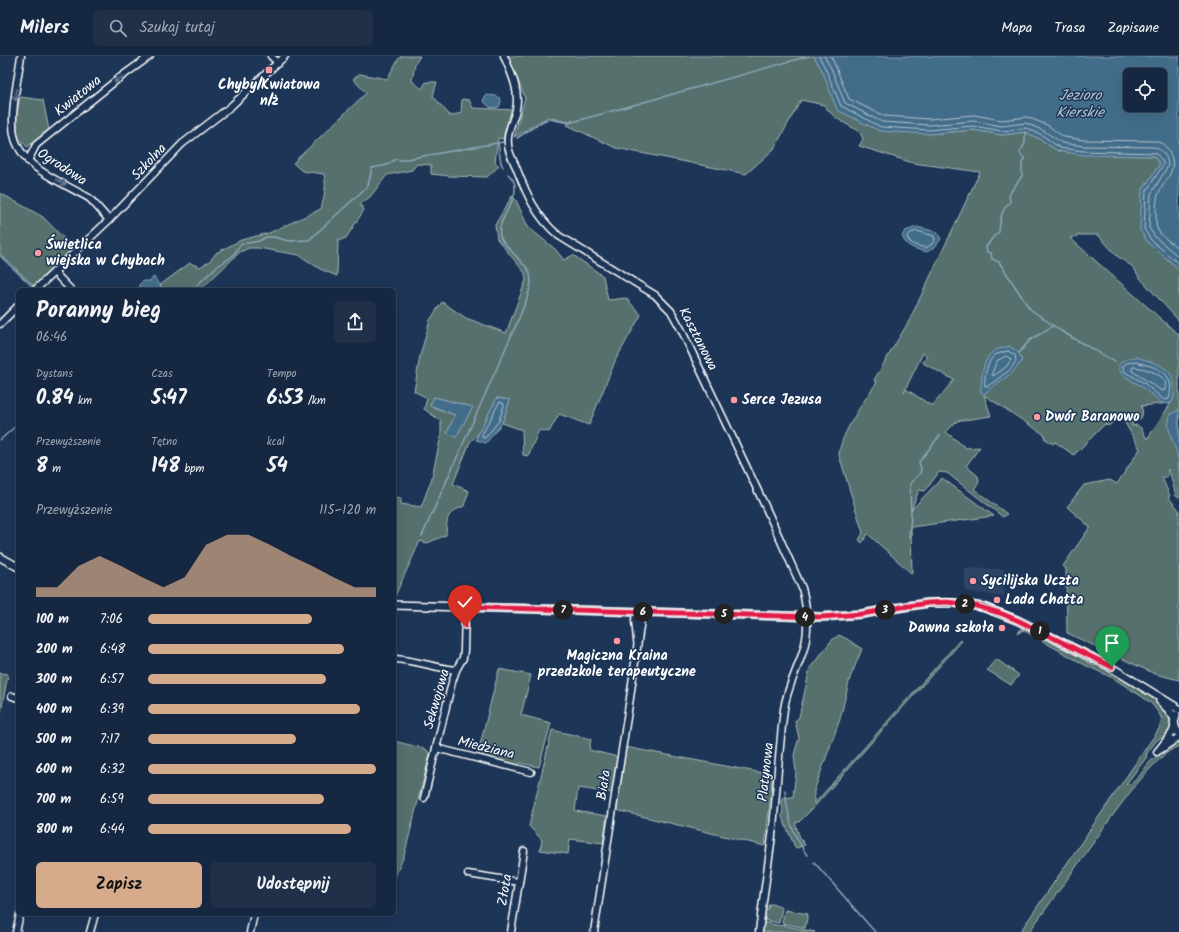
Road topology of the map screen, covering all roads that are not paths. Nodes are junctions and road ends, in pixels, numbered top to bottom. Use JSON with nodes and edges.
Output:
{"nodes":[{"id":1,"x":21,"y":56,"type":"edge"},
{"id":2,"x":150,"y":56,"type":"edge"},
{"id":3,"x":271,"y":56,"type":"edge"},
{"id":4,"x":285,"y":56,"type":"edge"},
{"id":5,"x":504,"y":56,"type":"edge"},
{"id":6,"x":278,"y":63,"type":"junction"},
{"id":7,"x":28,"y":161,"type":"junction"},
{"id":8,"x":109,"y":220,"type":"junction"},
{"id":9,"x":54,"y":272,"type":"junction"},
{"id":10,"x":37,"y":288,"type":"edge"},
{"id":11,"x":69,"y":288,"type":"edge"},
{"id":12,"x":16,"y":308,"type":"edge"},
{"id":13,"x":0,"y":324,"type":"edge"},
{"id":14,"x":0,"y":557,"type":"edge"},
{"id":15,"x":0,"y":563,"type":"edge"},
{"id":16,"x":16,"y":566,"type":"edge"},
{"id":17,"x":16,"y":567,"type":"edge"},
{"id":18,"x":396,"y":605,"type":"edge"},
{"id":19,"x":465,"y":607,"type":"junction"},
{"id":20,"x":639,"y":612,"type":"junction"},
{"id":21,"x":806,"y":617,"type":"junction"},
{"id":22,"x":396,"y":659,"type":"edge"},
{"id":23,"x":456,"y":670,"type":"junction"},
{"id":24,"x":1151,"y":693,"type":"junction"},
{"id":25,"x":1179,"y":709,"type":"edge"},
{"id":26,"x":1179,"y":712,"type":"edge"},
{"id":27,"x":1175,"y":723,"type":"junction"},
{"id":28,"x":1179,"y":733,"type":"edge"},
{"id":29,"x":1179,"y":737,"type":"edge"},
{"id":30,"x":436,"y":748,"type":"junction"},
{"id":31,"x":531,"y":772,"type":"dead end"},
{"id":32,"x":424,"y":798,"type":"dead end"},
{"id":33,"x":524,"y":852,"type":"dead end"},
{"id":34,"x":468,"y":874,"type":"dead end"},
{"id":35,"x":519,"y":882,"type":"junction"},
{"id":36,"x":20,"y":916,"type":"edge"},
{"id":37,"x":94,"y":916,"type":"edge"},
{"id":38,"x":254,"y":916,"type":"edge"},
{"id":39,"x":16,"y":932,"type":"edge"},
{"id":40,"x":90,"y":932,"type":"edge"},
{"id":41,"x":250,"y":932,"type":"edge"},
{"id":42,"x":511,"y":932,"type":"edge"},
{"id":43,"x":594,"y":932,"type":"edge"},
{"id":44,"x":759,"y":932,"type":"edge"}],
"edges":[{"from":1,"to":7,"type":"street","name":"Ogrodowa","one_way":true},
{"from":2,"to":7,"type":"street","name":"Kwiatowa","one_way":true},
{"from":3,"to":6,"type":"street"},
{"from":4,"to":6,"type":"street","name":"Szkolna"},
{"from":5,"to":21,"type":"street","name":"Kasztanowa"},
{"from":6,"to":8,"type":"street","name":"Szkolna"},
{"from":7,"to":8,"type":"street","name":"Ogrodowa","one_way":true},
{"from":8,"to":9,"type":"street","name":"Szkolna"},
{"from":9,"to":10,"type":"street","name":"Szkolna"},
{"from":9,"to":11,"type":"street"},
{"from":12,"to":13,"type":"street"},
{"from":14,"to":16,"type":"street"},
{"from":15,"to":17,"type":"street"},
{"from":18,"to":19,"type":"street"},
{"from":19,"to":20,"type":"street"},
{"from":19,"to":23,"type":"street","name":"Sekwojowa"},
{"from":20,"to":21,"type":"street"},
{"from":20,"to":43,"type":"street","name":"Biała"},
{"from":21,"to":24,"type":"street"},
{"from":21,"to":44,"type":"street","name":"Platynowa"},
{"from":22,"to":23,"type":"street"},
{"from":23,"to":30,"type":"street","name":"Sekwojowa"},
{"from":24,"to":25,"type":"street"},
{"from":24,"to":27,"type":"street"},
{"from":26,"to":27,"type":"street"},
{"from":27,"to":28,"type":"street"},
{"from":27,"to":29,"type":"street"},
{"from":30,"to":31,"type":"street","name":"Miedziana"},
{"from":30,"to":32,"type":"street","name":"Sekwojowa"},
{"from":33,"to":35,"type":"street","name":"Złota"},
{"from":34,"to":35,"type":"street"},
{"from":35,"to":42,"type":"street","name":"Złota"},
{"from":36,"to":39,"type":"street"},
{"from":37,"to":40,"type":"street"},
{"from":38,"to":41,"type":"street"}]}
